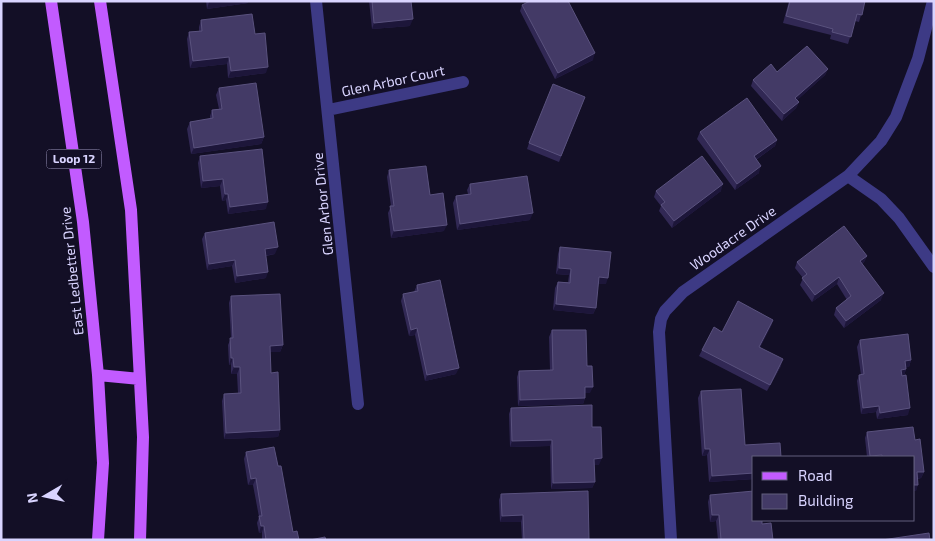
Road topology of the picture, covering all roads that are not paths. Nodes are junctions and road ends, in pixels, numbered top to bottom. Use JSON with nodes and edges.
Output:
{"nodes":[{"id":1,"x":51,"y":1,"type":"edge"},
{"id":2,"x":100,"y":1,"type":"edge"},
{"id":3,"x":316,"y":1,"type":"edge"},
{"id":4,"x":933,"y":1,"type":"edge"},
{"id":5,"x":463,"y":82,"type":"dead end"},
{"id":6,"x":328,"y":110,"type":"junction"},
{"id":7,"x":848,"y":176,"type":"junction"},
{"id":8,"x":934,"y":267,"type":"edge"},
{"id":9,"x":98,"y":375,"type":"junction"},
{"id":10,"x":140,"y":379,"type":"junction"},
{"id":11,"x":358,"y":404,"type":"dead end"},
{"id":12,"x":98,"y":540,"type":"edge"},
{"id":13,"x":140,"y":540,"type":"edge"},
{"id":14,"x":671,"y":540,"type":"edge"}],
"edges":[{"from":1,"to":9,"type":"main road","name":"East Ledbetter Drive","number":"Loop 12"},
{"from":2,"to":10,"type":"main road","number":"Loop 12"},
{"from":3,"to":6,"type":"street","name":"Glen Arbor Drive"},
{"from":4,"to":7,"type":"street","name":"Woodacre Drive"},
{"from":5,"to":6,"type":"street","name":"Glen Arbor Court"},
{"from":6,"to":11,"type":"street","name":"Glen Arbor Drive"},
{"from":7,"to":8,"type":"street"},
{"from":7,"to":14,"type":"street","name":"Woodacre Drive"},
{"from":9,"to":10,"type":"main road"},
{"from":9,"to":12,"type":"main road","name":"East Ledbetter Drive","number":"Loop 12"},
{"from":10,"to":13,"type":"main road","number":"Loop 12"}]}
